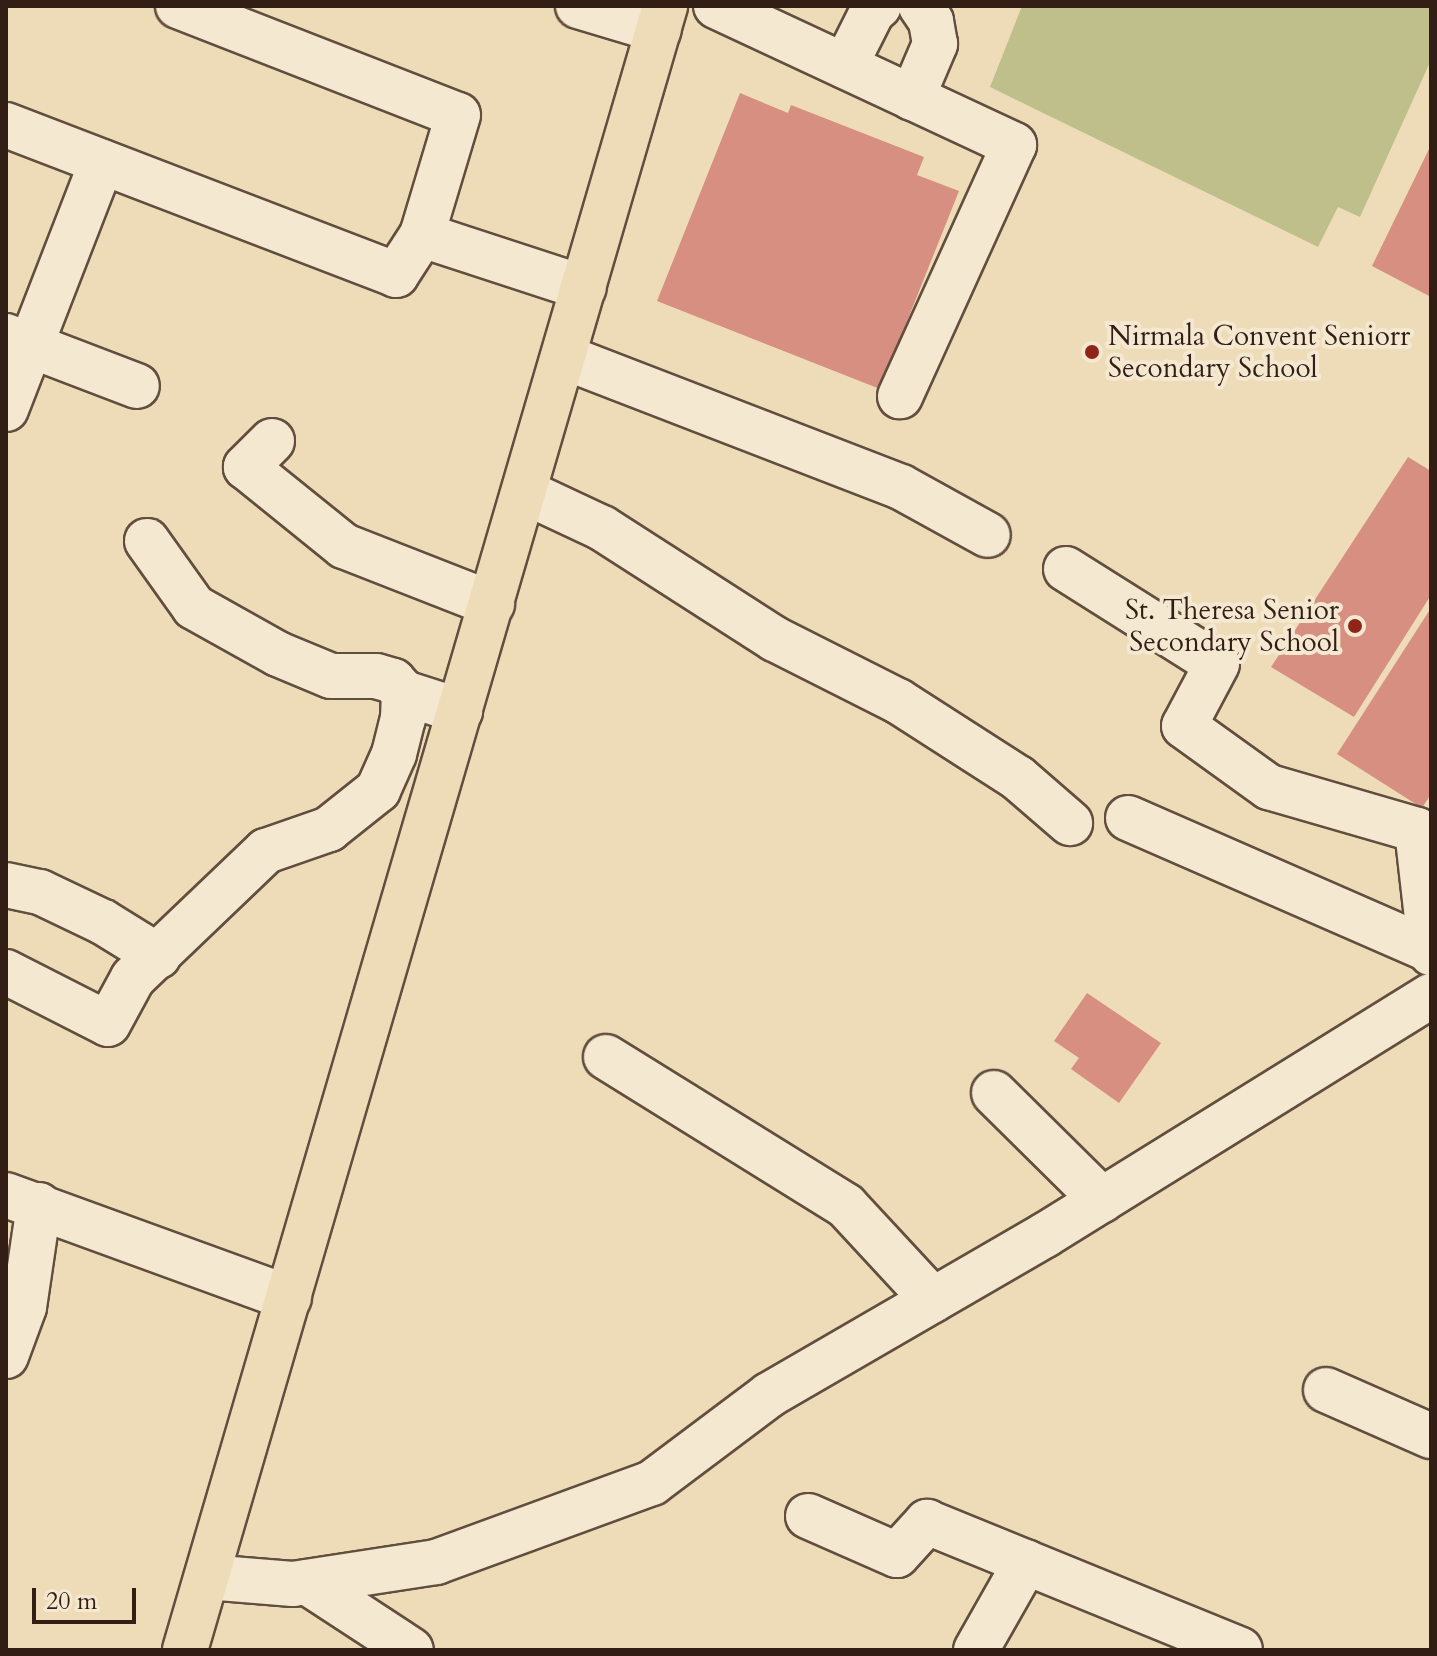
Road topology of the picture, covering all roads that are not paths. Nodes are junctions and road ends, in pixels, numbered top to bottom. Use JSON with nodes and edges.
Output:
{"nodes":[{"id":1,"x":178,"y":6,"type":"edge"},
{"id":2,"x":578,"y":6,"type":"edge"},
{"id":3,"x":716,"y":6,"type":"edge"},
{"id":4,"x":879,"y":6,"type":"edge"},
{"id":5,"x":921,"y":6,"type":"edge"},
{"id":6,"x":661,"y":18,"type":"edge"},
{"id":7,"x":845,"y":66,"type":"junction"},
{"id":8,"x":912,"y":98,"type":"junction"},
{"id":9,"x":6,"y":125,"type":"edge"},
{"id":10,"x":102,"y":162,"type":"junction"},
{"id":11,"x":422,"y":235,"type":"junction"},
{"id":12,"x":584,"y":288,"type":"junction"},
{"id":13,"x":18,"y":340,"type":"edge"},
{"id":14,"x":564,"y":357,"type":"junction"},
{"id":15,"x":137,"y":386,"type":"dead end"},
{"id":16,"x":900,"y":396,"type":"dead end"},
{"id":17,"x":6,"y":409,"type":"edge"},
{"id":18,"x":272,"y":441,"type":"dead end"},
{"id":19,"x":525,"y":492,"type":"junction"},
{"id":20,"x":988,"y":535,"type":"dead end"},
{"id":21,"x":147,"y":541,"type":"dead end"},
{"id":22,"x":1066,"y":569,"type":"dead end"},
{"id":23,"x":492,"y":604,"type":"junction"},
{"id":24,"x":404,"y":693,"type":"junction"},
{"id":25,"x":460,"y":711,"type":"junction"},
{"id":26,"x":1128,"y":818,"type":"dead end"},
{"id":27,"x":1070,"y":823,"type":"dead end"},
{"id":28,"x":6,"y":885,"type":"edge"},
{"id":29,"x":1430,"y":952,"type":"edge"},
{"id":30,"x":158,"y":956,"type":"junction"},
{"id":31,"x":6,"y":972,"type":"edge"},
{"id":32,"x":1431,"y":996,"type":"edge"},
{"id":33,"x":606,"y":1057,"type":"dead end"},
{"id":34,"x":994,"y":1093,"type":"dead end"},
{"id":35,"x":23,"y":1200,"type":"edge"},
{"id":36,"x":1102,"y":1200,"type":"junction"},
{"id":37,"x":289,"y":1298,"type":"junction"},
{"id":38,"x":933,"y":1300,"type":"junction"},
{"id":39,"x":6,"y":1356,"type":"edge"},
{"id":40,"x":1326,"y":1390,"type":"dead end"},
{"id":41,"x":1431,"y":1436,"type":"edge"},
{"id":42,"x":808,"y":1516,"type":"dead end"},
{"id":43,"x":1026,"y":1562,"type":"junction"},
{"id":44,"x":207,"y":1577,"type":"junction"},
{"id":45,"x":307,"y":1582,"type":"junction"},
{"id":46,"x":1184,"y":1640,"type":"edge"},
{"id":47,"x":185,"y":1650,"type":"edge"},
{"id":48,"x":411,"y":1650,"type":"edge"},
{"id":49,"x":976,"y":1650,"type":"edge"},
{"id":50,"x":1240,"y":1650,"type":"edge"}],
"edges":[{"from":1,"to":11,"type":"street"},
{"from":2,"to":6,"type":"street"},
{"from":3,"to":7,"type":"street"},
{"from":4,"to":7,"type":"street"},
{"from":5,"to":8,"type":"street"},
{"from":6,"to":12,"type":"main road"},
{"from":7,"to":8,"type":"street"},
{"from":8,"to":16,"type":"street"},
{"from":9,"to":10,"type":"street"},
{"from":10,"to":11,"type":"street"},
{"from":10,"to":13,"type":"street"},
{"from":11,"to":12,"type":"street"},
{"from":12,"to":14,"type":"main road"},
{"from":13,"to":15,"type":"street"},
{"from":13,"to":17,"type":"street"},
{"from":14,"to":19,"type":"main road"},
{"from":14,"to":20,"type":"street"},
{"from":18,"to":23,"type":"street"},
{"from":19,"to":23,"type":"main road"},
{"from":19,"to":27,"type":"street"},
{"from":21,"to":24,"type":"street"},
{"from":22,"to":29,"type":"street"},
{"from":23,"to":25,"type":"main road"},
{"from":24,"to":25,"type":"street"},
{"from":24,"to":30,"type":"street"},
{"from":25,"to":37,"type":"main road"},
{"from":26,"to":29,"type":"street"},
{"from":28,"to":30,"type":"street"},
{"from":30,"to":31,"type":"street"},
{"from":32,"to":36,"type":"street"},
{"from":33,"to":38,"type":"street"},
{"from":34,"to":36,"type":"street"},
{"from":35,"to":37,"type":"street"},
{"from":35,"to":39,"type":"street"},
{"from":36,"to":38,"type":"street"},
{"from":37,"to":44,"type":"main road"},
{"from":38,"to":45,"type":"street"},
{"from":40,"to":41,"type":"street"},
{"from":42,"to":43,"type":"street"},
{"from":43,"to":46,"type":"street"},
{"from":43,"to":49,"type":"street"},
{"from":44,"to":45,"type":"street"},
{"from":44,"to":47,"type":"main road"},
{"from":45,"to":48,"type":"street"},
{"from":46,"to":50,"type":"street"}]}
